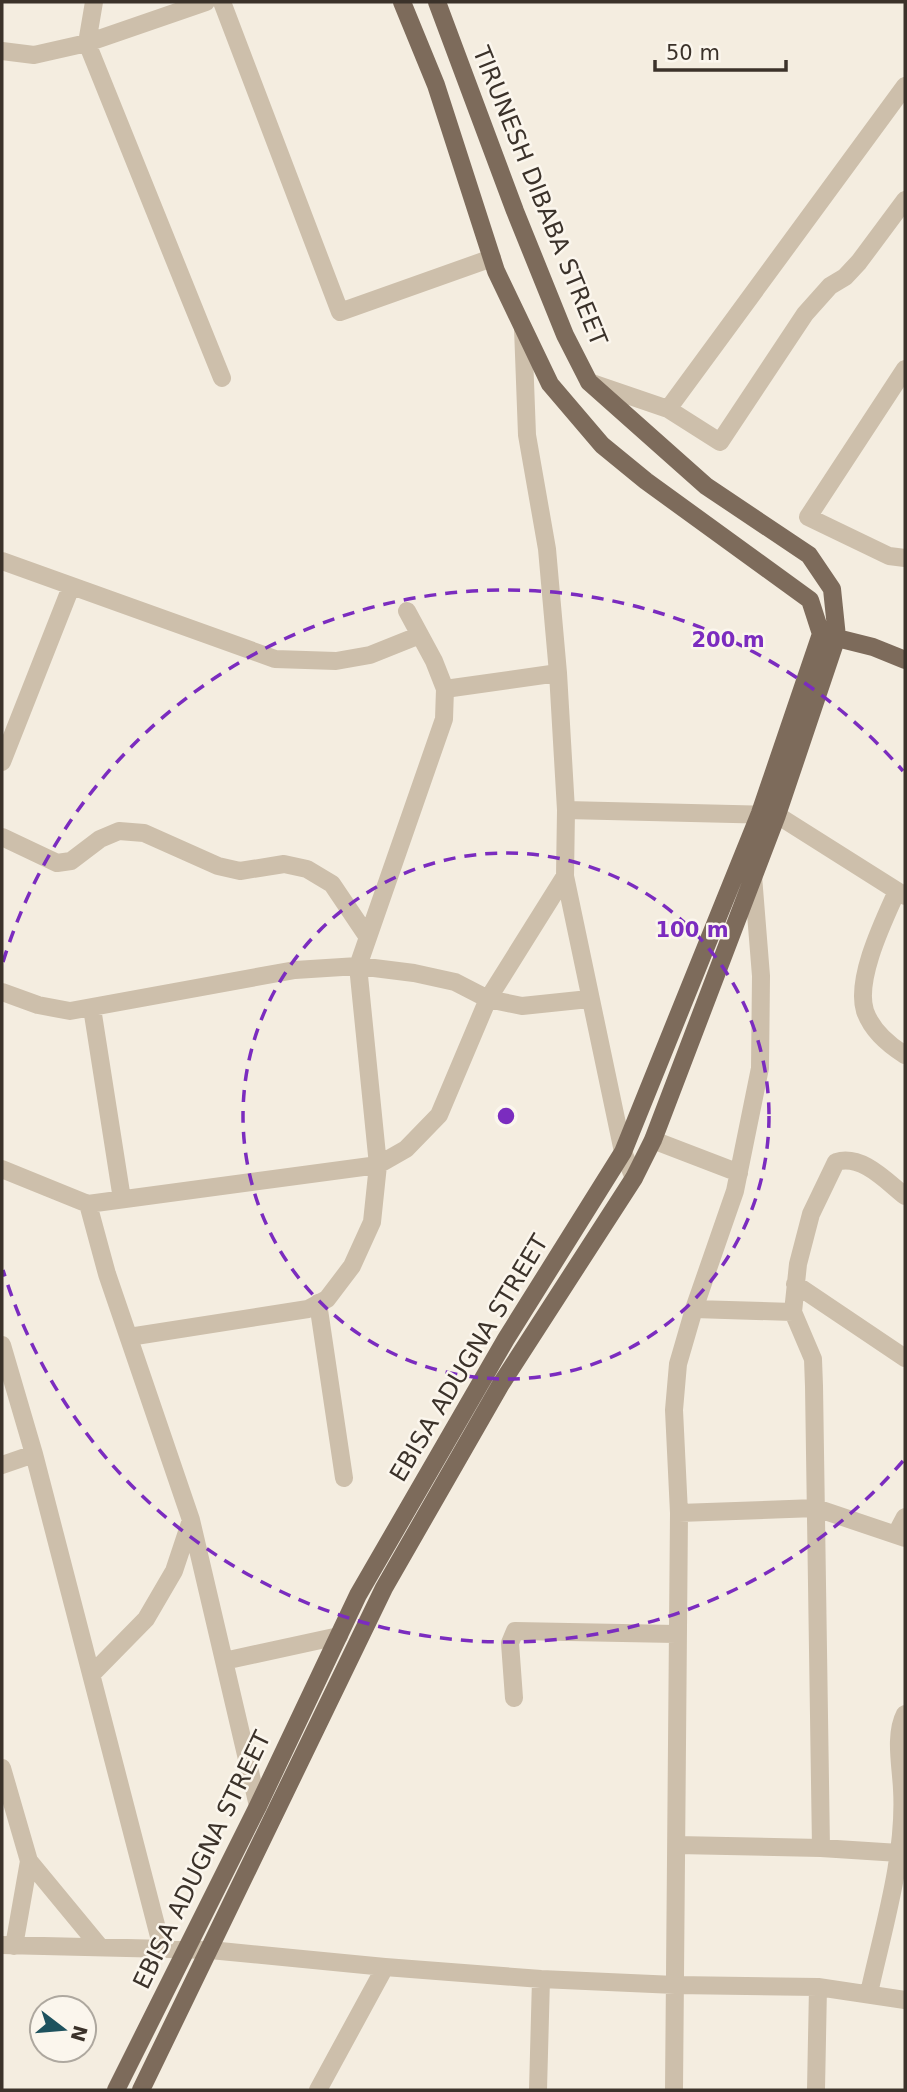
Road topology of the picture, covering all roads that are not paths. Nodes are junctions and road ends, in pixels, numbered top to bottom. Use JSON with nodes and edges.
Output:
{"nodes":[{"id":1,"x":94,"y":2,"type":"edge"},
{"id":2,"x":206,"y":2,"type":"edge"},
{"id":3,"x":222,"y":2,"type":"edge"},
{"id":4,"x":402,"y":2,"type":"edge"},
{"id":5,"x":437,"y":2,"type":"edge"},
{"id":6,"x":87,"y":43,"type":"junction"},
{"id":7,"x":2,"y":51,"type":"edge"},
{"id":8,"x":905,"y":86,"type":"edge"},
{"id":9,"x":905,"y":200,"type":"edge"},
{"id":10,"x":492,"y":258,"type":"junction"},
{"id":11,"x":523,"y":328,"type":"junction"},
{"id":12,"x":904,"y":373,"type":"edge"},
{"id":13,"x":222,"y":378,"type":"dead end"},
{"id":14,"x":589,"y":382,"type":"junction"},
{"id":15,"x":668,"y":409,"type":"junction"},
{"id":16,"x":905,"y":558,"type":"edge"},
{"id":17,"x":2,"y":561,"type":"edge"},
{"id":18,"x":71,"y":587,"type":"junction"},
{"id":19,"x":407,"y":611,"type":"dead end"},
{"id":20,"x":420,"y":635,"type":"junction"},
{"id":21,"x":829,"y":636,"type":"junction"},
{"id":22,"x":905,"y":660,"type":"edge"},
{"id":23,"x":824,"y":671,"type":"joint"},
{"id":24,"x":558,"y":673,"type":"junction"},
{"id":25,"x":445,"y":689,"type":"junction"},
{"id":26,"x":2,"y":762,"type":"edge"},
{"id":27,"x":566,"y":810,"type":"junction"},
{"id":28,"x":768,"y":814,"type":"junction"},
{"id":29,"x":2,"y":837,"type":"edge"},
{"id":30,"x":565,"y":876,"type":"junction"},
{"id":31,"x":753,"y":876,"type":"junction"},
{"id":32,"x":901,"y":893,"type":"edge"},
{"id":33,"x":367,"y":936,"type":"junction"},
{"id":34,"x":358,"y":966,"type":"junction"},
{"id":35,"x":2,"y":992,"type":"edge"},
{"id":36,"x":488,"y":999,"type":"junction"},
{"id":37,"x":589,"y":999,"type":"junction"},
{"id":38,"x":92,"y":1008,"type":"junction"},
{"id":39,"x":905,"y":1055,"type":"edge"},
{"id":40,"x":653,"y":1140,"type":"junction"},
{"id":41,"x":623,"y":1152,"type":"junction"},
{"id":42,"x":379,"y":1165,"type":"junction"},
{"id":43,"x":2,"y":1169,"type":"edge"},
{"id":44,"x":738,"y":1173,"type":"junction"},
{"id":45,"x":634,"y":1178,"type":"junction"},
{"id":46,"x":905,"y":1196,"type":"edge"},
{"id":47,"x":122,"y":1199,"type":"junction"},
{"id":48,"x":88,"y":1204,"type":"junction"},
{"id":49,"x":796,"y":1284,"type":"junction"},
{"id":50,"x":318,"y":1303,"type":"junction"},
{"id":51,"x":694,"y":1309,"type":"junction"},
{"id":52,"x":793,"y":1312,"type":"junction"},
{"id":53,"x":129,"y":1337,"type":"junction"},
{"id":54,"x":2,"y":1345,"type":"edge"},
{"id":55,"x":905,"y":1358,"type":"edge"},
{"id":56,"x":34,"y":1454,"type":"junction"},
{"id":57,"x":2,"y":1465,"type":"edge"},
{"id":58,"x":344,"y":1478,"type":"dead end"},
{"id":59,"x":816,"y":1508,"type":"junction"},
{"id":60,"x":679,"y":1513,"type":"junction"},
{"id":61,"x":905,"y":1517,"type":"edge"},
{"id":62,"x":191,"y":1520,"type":"junction"},
{"id":63,"x":900,"y":1536,"type":"edge"},
{"id":64,"x":676,"y":1634,"type":"junction"},
{"id":65,"x":339,"y":1636,"type":"junction"},
{"id":66,"x":224,"y":1661,"type":"junction"},
{"id":67,"x":92,"y":1674,"type":"junction"},
{"id":68,"x":514,"y":1698,"type":"dead end"},
{"id":69,"x":905,"y":1714,"type":"edge"},
{"id":70,"x":903,"y":1744,"type":"edge"},
{"id":71,"x":2,"y":1769,"type":"edge"},
{"id":72,"x":257,"y":1806,"type":"junction"},
{"id":73,"x":677,"y":1845,"type":"junction"},
{"id":74,"x":821,"y":1848,"type":"junction"},
{"id":75,"x":899,"y":1853,"type":"junction"},
{"id":76,"x":29,"y":1861,"type":"junction"},
{"id":77,"x":8,"y":1945,"type":"edge"},
{"id":78,"x":100,"y":1947,"type":"junction"},
{"id":79,"x":162,"y":1948,"type":"junction"},
{"id":80,"x":186,"y":1949,"type":"junction"},
{"id":81,"x":210,"y":1950,"type":"junction"},
{"id":82,"x":385,"y":1967,"type":"junction"},
{"id":83,"x":541,"y":1979,"type":"junction"},
{"id":84,"x":675,"y":1985,"type":"junction"},
{"id":85,"x":818,"y":1987,"type":"junction"},
{"id":86,"x":869,"y":1993,"type":"junction"},
{"id":87,"x":905,"y":2000,"type":"edge"},
{"id":88,"x":116,"y":2090,"type":"edge"},
{"id":89,"x":141,"y":2090,"type":"edge"},
{"id":90,"x":317,"y":2090,"type":"edge"},
{"id":91,"x":538,"y":2090,"type":"edge"},
{"id":92,"x":674,"y":2090,"type":"edge"},
{"id":93,"x":816,"y":2090,"type":"edge"}],
"edges":[{"from":1,"to":6,"type":"street"},
{"from":2,"to":6,"type":"street"},
{"from":3,"to":10,"type":"street"},
{"from":4,"to":10,"type":"main road"},
{"from":5,"to":14,"type":"main road","name":"TIRUNESH DIBABA STREET"},
{"from":6,"to":7,"type":"street"},
{"from":6,"to":13,"type":"street"},
{"from":8,"to":15,"type":"street"},
{"from":9,"to":15,"type":"street"},
{"from":10,"to":11,"type":"main road"},
{"from":11,"to":21,"type":"main road"},
{"from":11,"to":24,"type":"street"},
{"from":12,"to":16,"type":"street"},
{"from":14,"to":15,"type":"street"},
{"from":14,"to":21,"type":"main road","name":"TIRUNESH DIBABA STREET"},
{"from":17,"to":18,"type":"street"},
{"from":18,"to":20,"type":"street"},
{"from":18,"to":26,"type":"street"},
{"from":19,"to":20,"type":"street"},
{"from":20,"to":25,"type":"street"},
{"from":21,"to":22,"type":"main road"},
{"from":21,"to":23,"type":"main road","name":"TIRUNESH DIBABA STREET"},
{"from":21,"to":28,"type":"main road","name":"EBISA ADUGNA STREET"},
{"from":23,"to":28,"type":"main road","name":"EBISA ADUGNA STREET"},
{"from":24,"to":25,"type":"street"},
{"from":24,"to":27,"type":"street"},
{"from":25,"to":33,"type":"street"},
{"from":27,"to":28,"type":"street"},
{"from":27,"to":30,"type":"street"},
{"from":28,"to":31,"type":"main road","name":"EBISA ADUGNA STREET"},
{"from":28,"to":32,"type":"street"},
{"from":28,"to":41,"type":"main road","name":"EBISA ADUGNA STREET"},
{"from":29,"to":33,"type":"street"},
{"from":30,"to":36,"type":"street"},
{"from":30,"to":37,"type":"street"},
{"from":31,"to":40,"type":"main road","name":"EBISA ADUGNA STREET"},
{"from":31,"to":44,"type":"street"},
{"from":32,"to":39,"type":"street"},
{"from":33,"to":34,"type":"street"},
{"from":34,"to":36,"type":"street"},
{"from":34,"to":38,"type":"street"},
{"from":34,"to":42,"type":"street"},
{"from":35,"to":38,"type":"street"},
{"from":36,"to":37,"type":"street"},
{"from":36,"to":42,"type":"street"},
{"from":37,"to":41,"type":"street"},
{"from":38,"to":47,"type":"street"},
{"from":40,"to":44,"type":"street"},
{"from":40,"to":45,"type":"main road","name":"EBISA ADUGNA STREET"},
{"from":41,"to":45,"type":"street"},
{"from":41,"to":65,"type":"main road","name":"EBISA ADUGNA STREET"},
{"from":42,"to":47,"type":"street"},
{"from":42,"to":50,"type":"street"},
{"from":43,"to":48,"type":"street"},
{"from":44,"to":51,"type":"street"},
{"from":45,"to":81,"type":"main road","name":"EBISA ADUGNA STREET"},
{"from":46,"to":49,"type":"street"},
{"from":47,"to":48,"type":"street"},
{"from":48,"to":53,"type":"street"},
{"from":49,"to":52,"type":"street"},
{"from":49,"to":55,"type":"street"},
{"from":50,"to":53,"type":"street"},
{"from":50,"to":58,"type":"street"},
{"from":51,"to":52,"type":"street"},
{"from":51,"to":60,"type":"street"},
{"from":52,"to":59,"type":"street"},
{"from":53,"to":62,"type":"street"},
{"from":54,"to":56,"type":"street"},
{"from":56,"to":57,"type":"street"},
{"from":56,"to":67,"type":"street"},
{"from":59,"to":60,"type":"street"},
{"from":59,"to":63,"type":"street"},
{"from":59,"to":74,"type":"street"},
{"from":60,"to":64,"type":"street"},
{"from":61,"to":63,"type":"street"},
{"from":62,"to":66,"type":"street"},
{"from":62,"to":67,"type":"street"},
{"from":64,"to":68,"type":"street"},
{"from":64,"to":73,"type":"street"},
{"from":65,"to":66,"type":"street"},
{"from":65,"to":72,"type":"main road","name":"EBISA ADUGNA STREET"},
{"from":66,"to":72,"type":"street"},
{"from":67,"to":79,"type":"street"},
{"from":69,"to":70,"type":"street"},
{"from":70,"to":75,"type":"street"},
{"from":71,"to":76,"type":"street"},
{"from":72,"to":80,"type":"main road","name":"EBISA ADUGNA STREET"},
{"from":73,"to":74,"type":"street"},
{"from":73,"to":84,"type":"street"},
{"from":74,"to":75,"type":"street"},
{"from":75,"to":86,"type":"street"},
{"from":76,"to":77,"type":"street"},
{"from":76,"to":78,"type":"street"},
{"from":77,"to":78,"type":"street"},
{"from":78,"to":79,"type":"street"},
{"from":79,"to":80,"type":"street"},
{"from":80,"to":81,"type":"street"},
{"from":80,"to":88,"type":"main road","name":"EBISA ADUGNA STREET"},
{"from":81,"to":82,"type":"street"},
{"from":81,"to":89,"type":"main road","name":"EBISA ADUGNA STREET"},
{"from":82,"to":83,"type":"street"},
{"from":82,"to":90,"type":"street"},
{"from":83,"to":84,"type":"street"},
{"from":83,"to":91,"type":"street"},
{"from":84,"to":85,"type":"street"},
{"from":84,"to":92,"type":"street"},
{"from":85,"to":86,"type":"street"},
{"from":85,"to":93,"type":"street"},
{"from":86,"to":87,"type":"street"}]}
